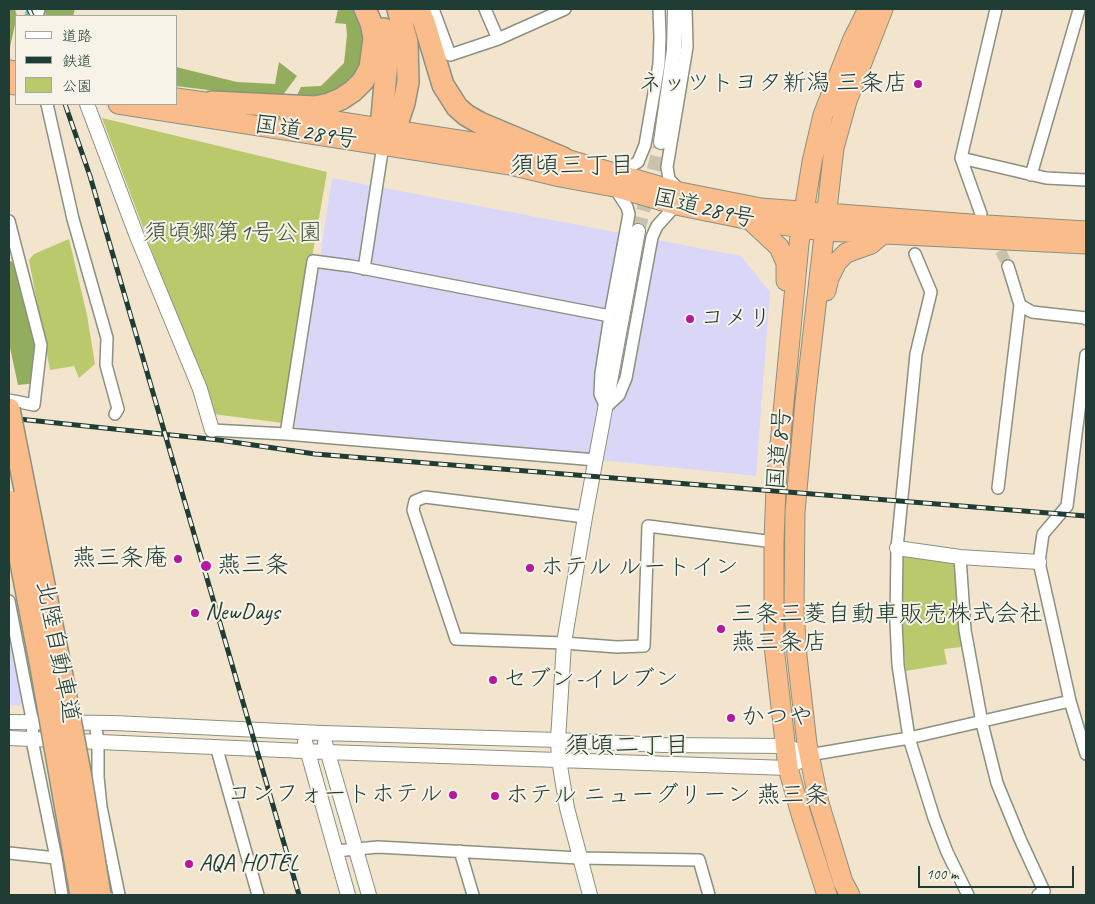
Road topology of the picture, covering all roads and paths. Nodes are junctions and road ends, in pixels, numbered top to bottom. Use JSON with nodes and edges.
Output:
{"nodes":[{"id":1,"x":365,"y":9,"type":"edge"},
{"id":2,"x":375,"y":9,"type":"edge"},
{"id":3,"x":398,"y":9,"type":"edge"},
{"id":4,"x":418,"y":9,"type":"edge"},
{"id":5,"x":433,"y":9,"type":"edge"},
{"id":6,"x":485,"y":9,"type":"edge"},
{"id":7,"x":565,"y":9,"type":"edge"},
{"id":8,"x":659,"y":9,"type":"edge"},
{"id":9,"x":669,"y":9,"type":"edge"},
{"id":10,"x":676,"y":9,"type":"edge"},
{"id":11,"x":686,"y":9,"type":"edge"},
{"id":12,"x":868,"y":9,"type":"edge"},
{"id":13,"x":883,"y":9,"type":"edge"},
{"id":14,"x":996,"y":9,"type":"edge"},
{"id":15,"x":1080,"y":10,"type":"edge"},
{"id":16,"x":498,"y":39,"type":"junction"},
{"id":17,"x":674,"y":50,"type":"junction"},
{"id":18,"x":178,"y":98,"type":"edge"},
{"id":19,"x":212,"y":102,"type":"junction"},
{"id":20,"x":47,"y":105,"type":"edge"},
{"id":21,"x":87,"y":105,"type":"edge"},
{"id":22,"x":127,"y":105,"type":"edge"},
{"id":23,"x":386,"y":134,"type":"junction"},
{"id":24,"x":660,"y":142,"type":"tunnel mouth"},
{"id":25,"x":563,"y":158,"type":"junction"},
{"id":26,"x":961,"y":158,"type":"junction"},
{"id":27,"x":1032,"y":175,"type":"junction"},
{"id":28,"x":614,"y":180,"type":"junction"},
{"id":29,"x":1086,"y":180,"type":"edge"},
{"id":30,"x":678,"y":198,"type":"junction"},
{"id":31,"x":981,"y":214,"type":"dead end"},
{"id":32,"x":750,"y":220,"type":"junction"},
{"id":33,"x":802,"y":220,"type":"junction"},
{"id":34,"x":9,"y":221,"type":"edge"},
{"id":35,"x":825,"y":222,"type":"junction"},
{"id":36,"x":638,"y":231,"type":"tunnel mouth"},
{"id":37,"x":1086,"y":231,"type":"edge"},
{"id":38,"x":883,"y":234,"type":"junction"},
{"id":39,"x":1086,"y":244,"type":"edge"},
{"id":40,"x":12,"y":246,"type":"edge"},
{"id":41,"x":915,"y":254,"type":"dead end"},
{"id":42,"x":1008,"y":266,"type":"tunnel mouth"},
{"id":43,"x":364,"y":269,"type":"junction"},
{"id":44,"x":817,"y":299,"type":"junction"},
{"id":45,"x":1020,"y":305,"type":"junction"},
{"id":46,"x":610,"y":316,"type":"junction"},
{"id":47,"x":1086,"y":319,"type":"edge"},
{"id":48,"x":790,"y":341,"type":"junction"},
{"id":49,"x":1086,"y":355,"type":"edge"},
{"id":50,"x":9,"y":400,"type":"edge"},
{"id":51,"x":606,"y":407,"type":"junction"},
{"id":52,"x":9,"y":410,"type":"edge"},
{"id":53,"x":114,"y":414,"type":"dead end"},
{"id":54,"x":212,"y":430,"type":"joint"},
{"id":55,"x":286,"y":434,"type":"junction"},
{"id":56,"x":596,"y":460,"type":"junction"},
{"id":57,"x":998,"y":488,"type":"dead end"},
{"id":58,"x":9,"y":501,"type":"edge"},
{"id":59,"x":585,"y":517,"type":"junction"},
{"id":60,"x":774,"y":542,"type":"junction"},
{"id":61,"x":897,"y":548,"type":"junction"},
{"id":62,"x":960,"y":557,"type":"junction"},
{"id":63,"x":1039,"y":562,"type":"junction"},
{"id":64,"x":9,"y":601,"type":"edge"},
{"id":65,"x":11,"y":628,"type":"edge"},
{"id":66,"x":564,"y":643,"type":"junction"},
{"id":67,"x":1070,"y":701,"type":"junction"},
{"id":68,"x":9,"y":722,"type":"edge"},
{"id":69,"x":32,"y":723,"type":"junction"},
{"id":70,"x":95,"y":723,"type":"junction"},
{"id":71,"x":982,"y":723,"type":"junction"},
{"id":72,"x":302,"y":732,"type":"junction"},
{"id":73,"x":322,"y":732,"type":"junction"},
{"id":74,"x":9,"y":738,"type":"edge"},
{"id":75,"x":909,"y":738,"type":"junction"},
{"id":76,"x":32,"y":740,"type":"junction"},
{"id":77,"x":558,"y":740,"type":"junction"},
{"id":78,"x":98,"y":741,"type":"junction"},
{"id":79,"x":216,"y":746,"type":"junction"},
{"id":80,"x":786,"y":746,"type":"junction"},
{"id":81,"x":307,"y":751,"type":"junction"},
{"id":82,"x":328,"y":752,"type":"junction"},
{"id":83,"x":1086,"y":754,"type":"edge"},
{"id":84,"x":809,"y":755,"type":"junction"},
{"id":85,"x":559,"y":760,"type":"junction"},
{"id":86,"x":788,"y":768,"type":"junction"},
{"id":87,"x":355,"y":848,"type":"junction"},
{"id":88,"x":335,"y":851,"type":"junction"},
{"id":89,"x":460,"y":851,"type":"junction"},
{"id":90,"x":9,"y":853,"type":"edge"},
{"id":91,"x":56,"y":858,"type":"junction"},
{"id":92,"x":579,"y":858,"type":"junction"},
{"id":93,"x":62,"y":895,"type":"edge"},
{"id":94,"x":81,"y":895,"type":"edge"},
{"id":95,"x":100,"y":895,"type":"edge"},
{"id":96,"x":119,"y":895,"type":"edge"},
{"id":97,"x":258,"y":895,"type":"edge"},
{"id":98,"x":348,"y":895,"type":"edge"},
{"id":99,"x":369,"y":895,"type":"edge"},
{"id":100,"x":472,"y":895,"type":"edge"},
{"id":101,"x":590,"y":895,"type":"edge"},
{"id":102,"x":709,"y":895,"type":"edge"},
{"id":103,"x":827,"y":895,"type":"edge"},
{"id":104,"x":850,"y":895,"type":"edge"},
{"id":105,"x":968,"y":895,"type":"edge"},
{"id":106,"x":1038,"y":895,"type":"edge"}],
"edges":[{"from":1,"to":19,"type":"highway"},
{"from":2,"to":23,"type":"highway"},
{"from":3,"to":23,"type":"highway"},
{"from":4,"to":25,"type":"highway"},
{"from":5,"to":16,"type":"street"},
{"from":6,"to":16,"type":"street"},
{"from":7,"to":16,"type":"street"},
{"from":8,"to":28,"type":"street"},
{"from":9,"to":17,"type":"street"},
{"from":10,"to":17,"type":"street"},
{"from":11,"to":30,"type":"street"},
{"from":12,"to":33,"type":"highway","name":"国道8号"},
{"from":13,"to":35,"type":"highway","name":"国道8号"},
{"from":14,"to":26,"type":"street"},
{"from":15,"to":27,"type":"street"},
{"from":17,"to":24,"type":"street"},
{"from":18,"to":19,"type":"highway","name":"国道289号"},
{"from":19,"to":23,"type":"highway","name":"国道289号"},
{"from":20,"to":53,"type":"street"},
{"from":21,"to":54,"type":"street"},
{"from":22,"to":23,"type":"highway","name":"国道289号"},
{"from":23,"to":25,"type":"highway","name":"国道289号"},
{"from":23,"to":28,"type":"highway","name":"国道289号"},
{"from":23,"to":43,"type":"street"},
{"from":25,"to":28,"type":"highway","name":"国道289号"},
{"from":26,"to":27,"type":"street"},
{"from":26,"to":31,"type":"street"},
{"from":27,"to":29,"type":"street"},
{"from":28,"to":30,"type":"highway","name":"国道289号"},
{"from":28,"to":46,"type":"street"},
{"from":30,"to":32,"type":"highway","name":"国道289号"},
{"from":30,"to":33,"type":"highway","name":"国道289号"},
{"from":30,"to":51,"type":"street"},
{"from":32,"to":33,"type":"highway","name":"国道289号"},
{"from":32,"to":48,"type":"highway"},
{"from":33,"to":35,"type":"highway","name":"国道289号"},
{"from":33,"to":48,"type":"highway","name":"国道8号"},
{"from":34,"to":40,"type":"street"},
{"from":35,"to":37,"type":"highway","name":"国道289号"},
{"from":35,"to":38,"type":"highway","name":"国道289号"},
{"from":35,"to":44,"type":"highway","name":"国道8号"},
{"from":36,"to":51,"type":"street"},
{"from":38,"to":39,"type":"highway","name":"国道289号"},
{"from":38,"to":44,"type":"highway"},
{"from":40,"to":50,"type":"street"},
{"from":41,"to":61,"type":"street"},
{"from":42,"to":45,"type":"street"},
{"from":43,"to":46,"type":"street"},
{"from":43,"to":55,"type":"street"},
{"from":44,"to":84,"type":"highway","name":"国道8号"},
{"from":45,"to":47,"type":"street"},
{"from":45,"to":57,"type":"street"},
{"from":46,"to":51,"type":"street"},
{"from":48,"to":60,"type":"highway","name":"国道8号"},
{"from":49,"to":63,"type":"street"},
{"from":51,"to":56,"type":"street"},
{"from":52,"to":95,"type":"highway","name":"北陸自動車道","bridge":true},
{"from":54,"to":55,"type":"street"},
{"from":55,"to":56,"type":"street"},
{"from":56,"to":59,"type":"street"},
{"from":58,"to":94,"type":"highway","name":"北陸自動車道","bridge":true},
{"from":59,"to":66,"type":"street"},
{"from":59,"to":66,"type":"street"},
{"from":60,"to":66,"type":"street"},
{"from":60,"to":80,"type":"highway","name":"国道8号"},
{"from":61,"to":62,"type":"street"},
{"from":61,"to":75,"type":"street"},
{"from":62,"to":63,"type":"street"},
{"from":62,"to":71,"type":"street"},
{"from":63,"to":67,"type":"street"},
{"from":64,"to":65,"type":"street"},
{"from":65,"to":69,"type":"street"},
{"from":66,"to":77,"type":"street"},
{"from":67,"to":71,"type":"street"},
{"from":67,"to":83,"type":"street"},
{"from":68,"to":69,"type":"street"},
{"from":69,"to":70,"type":"street"},
{"from":69,"to":76,"type":"street"},
{"from":70,"to":72,"type":"street"},
{"from":70,"to":78,"type":"street"},
{"from":71,"to":75,"type":"street"},
{"from":71,"to":106,"type":"street"},
{"from":72,"to":73,"type":"street"},
{"from":72,"to":81,"type":"street"},
{"from":73,"to":77,"type":"street"},
{"from":73,"to":82,"type":"street"},
{"from":74,"to":76,"type":"street"},
{"from":75,"to":84,"type":"street"},
{"from":75,"to":105,"type":"street"},
{"from":76,"to":78,"type":"street"},
{"from":76,"to":91,"type":"street"},
{"from":77,"to":80,"type":"street"},
{"from":77,"to":85,"type":"street"},
{"from":78,"to":79,"type":"street"},
{"from":78,"to":96,"type":"street"},
{"from":79,"to":81,"type":"street"},
{"from":79,"to":97,"type":"street"},
{"from":80,"to":84,"type":"street"},
{"from":80,"to":86,"type":"highway","name":"国道8号"},
{"from":81,"to":82,"type":"street"},
{"from":81,"to":88,"type":"street"},
{"from":82,"to":85,"type":"street"},
{"from":82,"to":87,"type":"street"},
{"from":84,"to":86,"type":"street"},
{"from":84,"to":104,"type":"highway","name":"国道8号"},
{"from":85,"to":86,"type":"street"},
{"from":85,"to":92,"type":"street"},
{"from":86,"to":103,"type":"highway","name":"国道8号"},
{"from":87,"to":88,"type":"street"},
{"from":87,"to":89,"type":"street"},
{"from":87,"to":99,"type":"street"},
{"from":88,"to":98,"type":"street"},
{"from":89,"to":92,"type":"street"},
{"from":89,"to":100,"type":"street"},
{"from":90,"to":91,"type":"street"},
{"from":91,"to":93,"type":"street"},
{"from":92,"to":101,"type":"street"},
{"from":92,"to":102,"type":"street"}]}
